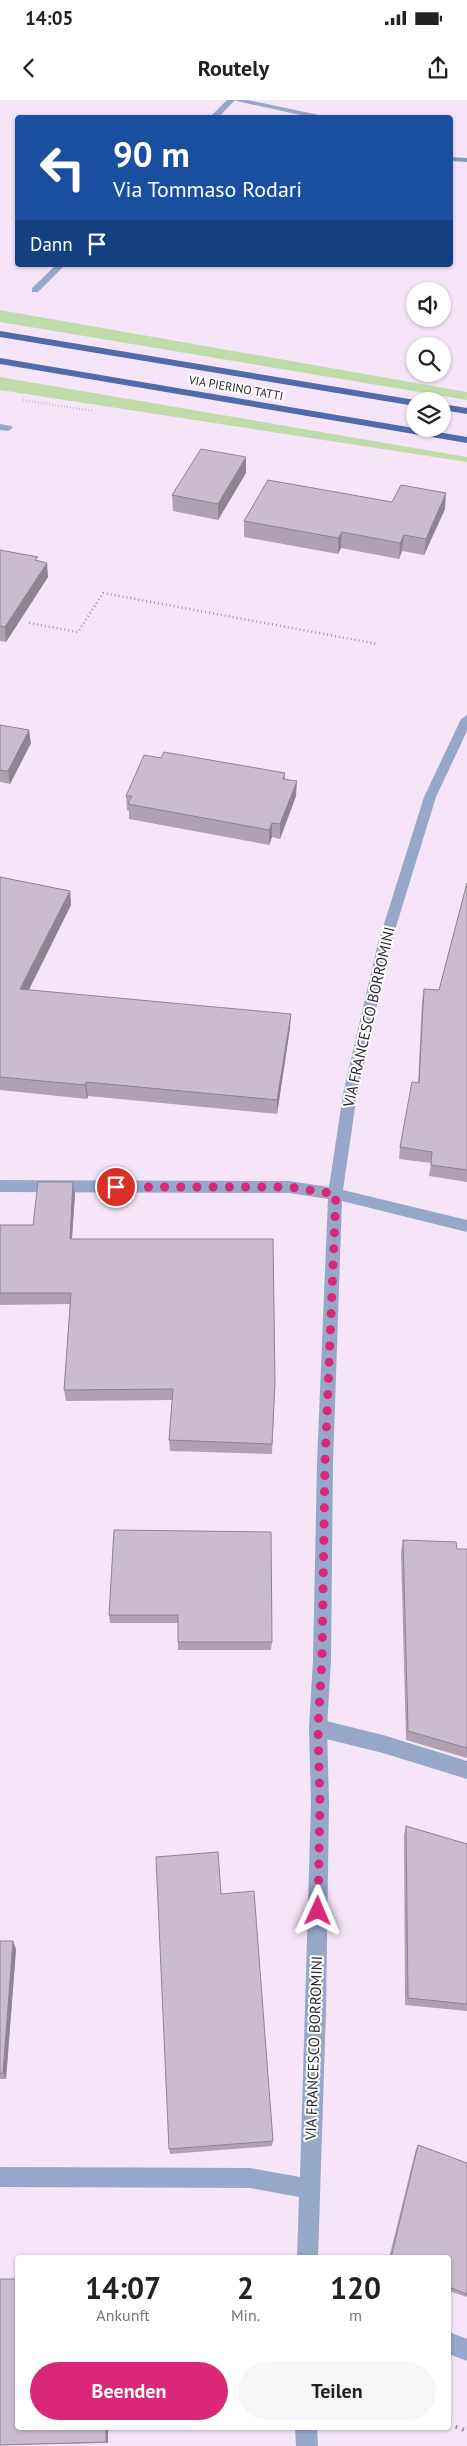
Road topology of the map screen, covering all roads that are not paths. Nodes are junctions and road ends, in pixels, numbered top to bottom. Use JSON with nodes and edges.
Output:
{"nodes":[{"id":1,"x":231,"y":100,"type":"edge"},
{"id":2,"x":236,"y":100,"type":"edge"},
{"id":3,"x":216,"y":115,"type":"edge"},
{"id":4,"x":314,"y":115,"type":"edge"},
{"id":5,"x":59,"y":267,"type":"edge"},
{"id":6,"x":35,"y":290,"type":"dead end"},
{"id":7,"x":0,"y":334,"type":"edge"},
{"id":8,"x":0,"y":361,"type":"edge"},
{"id":9,"x":406,"y":402,"type":"edge"},
{"id":10,"x":451,"y":408,"type":"edge"},
{"id":11,"x":467,"y":411,"type":"edge"},
{"id":12,"x":467,"y":440,"type":"edge"},
{"id":13,"x":467,"y":719,"type":"edge"},
{"id":14,"x":0,"y":1186,"type":"edge"},
{"id":15,"x":336,"y":1194,"type":"junction"},
{"id":16,"x":467,"y":1226,"type":"edge"},
{"id":17,"x":318,"y":1728,"type":"junction"},
{"id":18,"x":467,"y":1770,"type":"edge"},
{"id":19,"x":0,"y":2177,"type":"edge"},
{"id":20,"x":309,"y":2189,"type":"junction"},
{"id":21,"x":307,"y":2255,"type":"edge"},
{"id":22,"x":451,"y":2344,"type":"edge"},
{"id":23,"x":467,"y":2350,"type":"edge"},
{"id":24,"x":306,"y":2430,"type":"edge"},
{"id":25,"x":307,"y":2446,"type":"edge"}],
"edges":[{"from":1,"to":3,"type":"street"},
{"from":2,"to":4,"type":"street"},
{"from":5,"to":6,"type":"street"},
{"from":7,"to":9,"type":"main road","name":"VIA PIERINO TATTI"},
{"from":8,"to":12,"type":"main road","name":"VIA PIERINO TATTI"},
{"from":10,"to":11,"type":"main road"},
{"from":13,"to":15,"type":"street","name":"VIA FRANCESCO BORROMINI"},
{"from":14,"to":15,"type":"street"},
{"from":15,"to":16,"type":"street"},
{"from":15,"to":17,"type":"street","name":"VIA FRANCESCO BORROMINI"},
{"from":17,"to":18,"type":"street"},
{"from":17,"to":20,"type":"street","name":"VIA FRANCESCO BORROMINI"},
{"from":19,"to":20,"type":"street"},
{"from":20,"to":21,"type":"street","name":"VIA FRANCESCO BORROMINI"},
{"from":22,"to":23,"type":"street"},
{"from":24,"to":25,"type":"street"}]}
